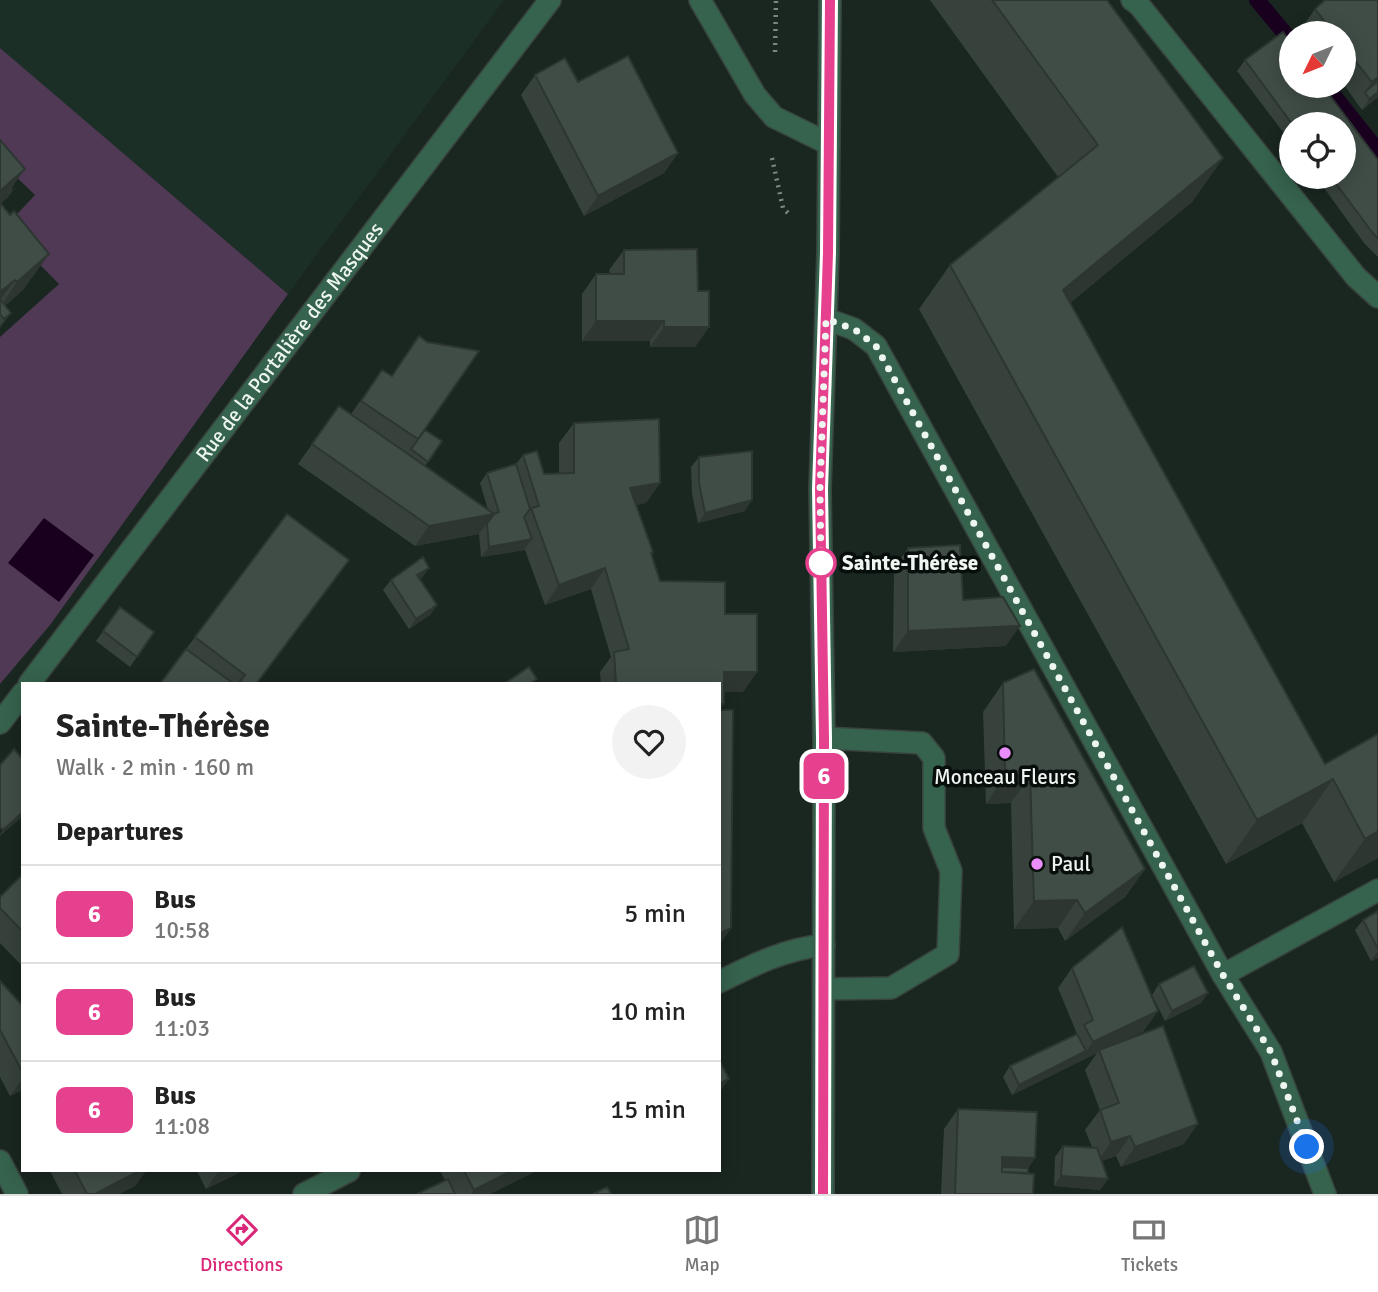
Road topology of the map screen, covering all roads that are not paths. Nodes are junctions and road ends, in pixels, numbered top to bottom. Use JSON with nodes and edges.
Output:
{"nodes":[{"id":1,"x":550,"y":0,"type":"edge"},
{"id":2,"x":700,"y":0,"type":"edge"},
{"id":3,"x":830,"y":0,"type":"edge"},
{"id":4,"x":1132,"y":0,"type":"edge"},
{"id":5,"x":829,"y":144,"type":"junction"},
{"id":6,"x":1378,"y":297,"type":"edge"},
{"id":7,"x":826,"y":319,"type":"junction"},
{"id":8,"x":31,"y":682,"type":"edge"},
{"id":9,"x":21,"y":696,"type":"edge"},
{"id":10,"x":0,"y":723,"type":"edge"},
{"id":11,"x":824,"y":738,"type":"junction"},
{"id":12,"x":1378,"y":890,"type":"edge"},
{"id":13,"x":824,"y":945,"type":"junction"},
{"id":14,"x":1223,"y":975,"type":"junction"},
{"id":15,"x":721,"y":981,"type":"edge"},
{"id":16,"x":825,"y":989,"type":"junction"},
{"id":17,"x":0,"y":1161,"type":"edge"},
{"id":18,"x":347,"y":1172,"type":"edge"},
{"id":19,"x":17,"y":1194,"type":"edge"},
{"id":20,"x":303,"y":1194,"type":"edge"},
{"id":21,"x":823,"y":1194,"type":"edge"},
{"id":22,"x":1325,"y":1194,"type":"edge"}],
"edges":[{"from":1,"to":8,"type":"street","name":"Rue de la Portalière des Masques"},
{"from":2,"to":5,"type":"street"},
{"from":3,"to":5,"type":"street"},
{"from":4,"to":6,"type":"street"},
{"from":5,"to":7,"type":"street"},
{"from":7,"to":11,"type":"street"},
{"from":7,"to":14,"type":"street"},
{"from":9,"to":10,"type":"street"},
{"from":11,"to":13,"type":"street"},
{"from":11,"to":16,"type":"street"},
{"from":12,"to":14,"type":"street"},
{"from":13,"to":15,"type":"street"},
{"from":13,"to":16,"type":"street"},
{"from":14,"to":22,"type":"street"},
{"from":16,"to":21,"type":"street"},
{"from":17,"to":19,"type":"street"},
{"from":18,"to":20,"type":"street"}]}
